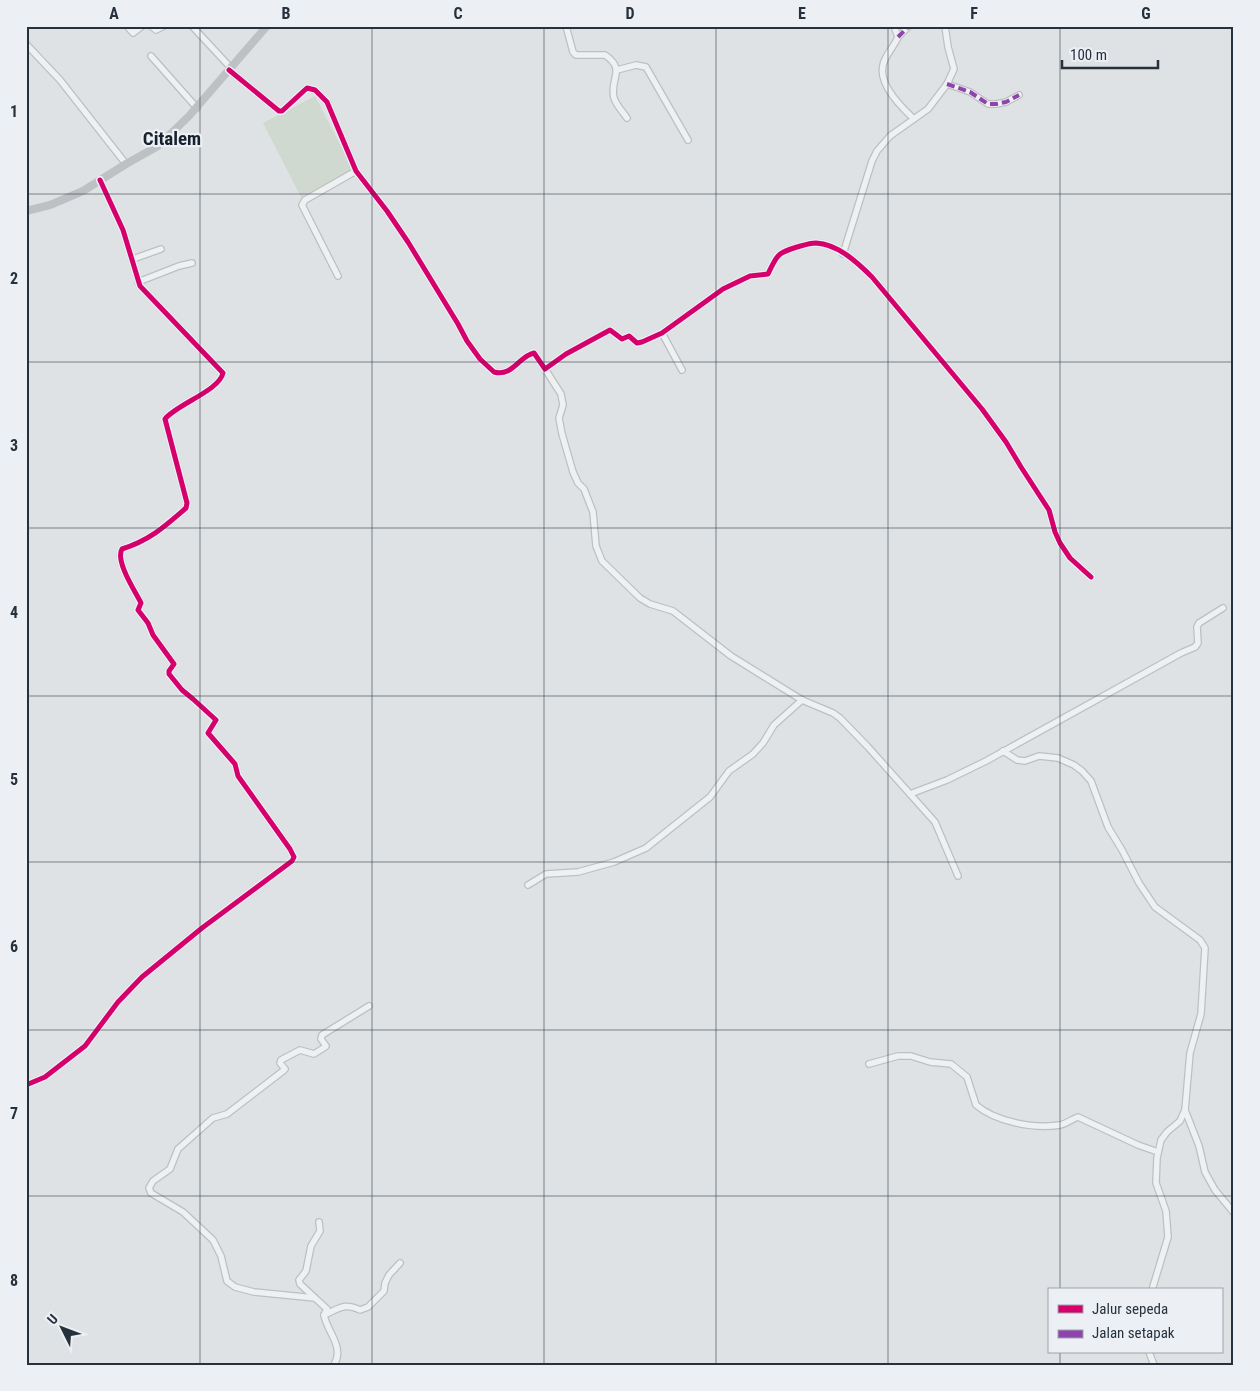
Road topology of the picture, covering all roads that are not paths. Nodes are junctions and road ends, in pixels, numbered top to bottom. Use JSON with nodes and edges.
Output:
{"nodes":[{"id":1,"x":127,"y":26,"type":"edge"},
{"id":2,"x":142,"y":26,"type":"edge"},
{"id":3,"x":151,"y":26,"type":"edge"},
{"id":4,"x":164,"y":26,"type":"edge"},
{"id":5,"x":192,"y":26,"type":"edge"},
{"id":6,"x":267,"y":26,"type":"edge"},
{"id":7,"x":566,"y":26,"type":"edge"},
{"id":8,"x":894,"y":26,"type":"edge"},
{"id":9,"x":909,"y":26,"type":"edge"},
{"id":10,"x":945,"y":26,"type":"edge"},
{"id":11,"x":898,"y":37,"type":"junction"},
{"id":12,"x":26,"y":44,"type":"edge"},
{"id":13,"x":151,"y":56,"type":"dead end"},
{"id":14,"x":230,"y":69,"type":"junction"},
{"id":15,"x":617,"y":70,"type":"junction"},
{"id":16,"x":947,"y":84,"type":"junction"},
{"id":17,"x":1019,"y":95,"type":"dead end"},
{"id":18,"x":196,"y":108,"type":"junction"},
{"id":19,"x":627,"y":118,"type":"dead end"},
{"id":20,"x":914,"y":119,"type":"junction"},
{"id":21,"x":688,"y":140,"type":"dead end"},
{"id":22,"x":126,"y":164,"type":"junction"},
{"id":23,"x":356,"y":171,"type":"junction"},
{"id":24,"x":100,"y":180,"type":"junction"},
{"id":25,"x":26,"y":211,"type":"edge"},
{"id":26,"x":160,"y":249,"type":"dead end"},
{"id":27,"x":843,"y":254,"type":"junction"},
{"id":28,"x":133,"y":258,"type":"junction"},
{"id":29,"x":192,"y":263,"type":"dead end"},
{"id":30,"x":338,"y":276,"type":"dead end"},
{"id":31,"x":138,"y":282,"type":"junction"},
{"id":32,"x":662,"y":333,"type":"junction"},
{"id":33,"x":545,"y":369,"type":"junction"},
{"id":34,"x":682,"y":370,"type":"dead end"},
{"id":35,"x":1090,"y":577,"type":"dead end"},
{"id":36,"x":1223,"y":608,"type":"dead end"},
{"id":37,"x":802,"y":700,"type":"junction"},
{"id":38,"x":1003,"y":752,"type":"junction"},
{"id":39,"x":910,"y":794,"type":"junction"},
{"id":40,"x":958,"y":876,"type":"dead end"},
{"id":41,"x":528,"y":885,"type":"dead end"},
{"id":42,"x":370,"y":1006,"type":"dead end"},
{"id":43,"x":869,"y":1064,"type":"dead end"},
{"id":44,"x":26,"y":1085,"type":"edge"},
{"id":45,"x":1186,"y":1110,"type":"junction"},
{"id":46,"x":1158,"y":1152,"type":"junction"},
{"id":47,"x":1234,"y":1213,"type":"edge"},
{"id":48,"x":319,"y":1222,"type":"dead end"},
{"id":49,"x":400,"y":1263,"type":"dead end"},
{"id":50,"x":1153,"y":1288,"type":"edge"},
{"id":51,"x":314,"y":1298,"type":"junction"},
{"id":52,"x":324,"y":1315,"type":"junction"},
{"id":53,"x":334,"y":1365,"type":"edge"}],
"edges":[{"from":1,"to":2,"type":"street"},
{"from":3,"to":4,"type":"street"},
{"from":5,"to":14,"type":"street"},
{"from":6,"to":14,"type":"main road"},
{"from":7,"to":15,"type":"street"},
{"from":8,"to":11,"type":"street"},
{"from":9,"to":11,"type":"street"},
{"from":10,"to":16,"type":"street"},
{"from":11,"to":20,"type":"street"},
{"from":12,"to":22,"type":"street"},
{"from":13,"to":18,"type":"street"},
{"from":14,"to":18,"type":"main road"},
{"from":14,"to":23,"type":"street"},
{"from":15,"to":19,"type":"street"},
{"from":15,"to":21,"type":"street"},
{"from":16,"to":17,"type":"street"},
{"from":16,"to":20,"type":"street"},
{"from":18,"to":22,"type":"main road"},
{"from":20,"to":27,"type":"street"},
{"from":22,"to":24,"type":"main road"},
{"from":23,"to":30,"type":"street"},
{"from":23,"to":33,"type":"street"},
{"from":24,"to":25,"type":"main road"},
{"from":24,"to":28,"type":"street"},
{"from":26,"to":28,"type":"street"},
{"from":27,"to":32,"type":"street"},
{"from":27,"to":35,"type":"street"},
{"from":28,"to":31,"type":"street"},
{"from":29,"to":31,"type":"street"},
{"from":31,"to":44,"type":"street"},
{"from":32,"to":33,"type":"street"},
{"from":32,"to":34,"type":"street"},
{"from":33,"to":37,"type":"street"},
{"from":36,"to":38,"type":"street"},
{"from":37,"to":39,"type":"street"},
{"from":37,"to":41,"type":"street"},
{"from":38,"to":39,"type":"street"},
{"from":38,"to":45,"type":"street"},
{"from":39,"to":40,"type":"street"},
{"from":42,"to":51,"type":"street"},
{"from":43,"to":46,"type":"street"},
{"from":45,"to":46,"type":"street"},
{"from":45,"to":47,"type":"street"},
{"from":46,"to":50,"type":"street"},
{"from":48,"to":51,"type":"street"},
{"from":49,"to":52,"type":"street"},
{"from":51,"to":52,"type":"street"},
{"from":52,"to":53,"type":"street"}]}
